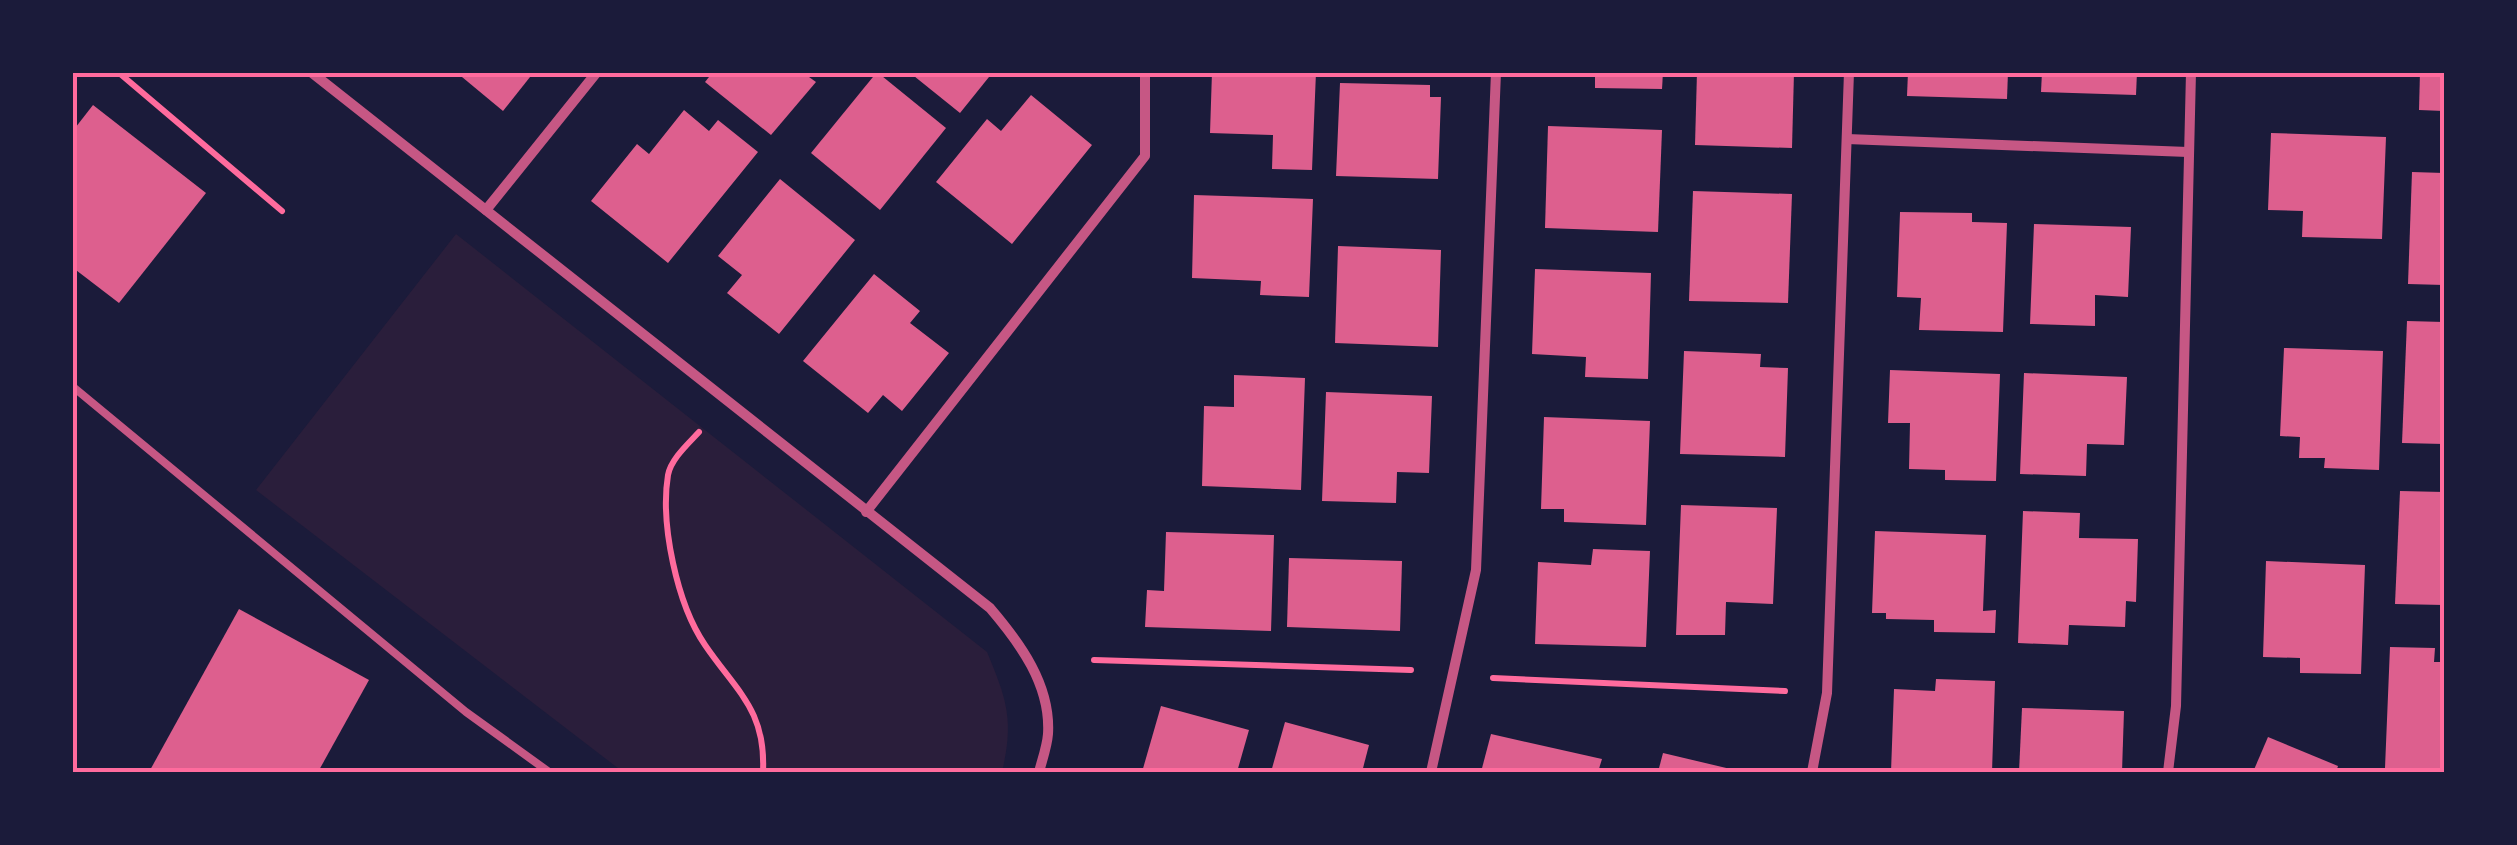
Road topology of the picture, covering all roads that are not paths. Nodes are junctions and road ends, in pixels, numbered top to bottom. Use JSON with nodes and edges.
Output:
{"nodes":[{"id":1,"x":311,"y":72,"type":"edge"},
{"id":2,"x":597,"y":72,"type":"edge"},
{"id":3,"x":1146,"y":72,"type":"edge"},
{"id":4,"x":1496,"y":72,"type":"edge"},
{"id":5,"x":1849,"y":72,"type":"edge"},
{"id":6,"x":2192,"y":72,"type":"edge"},
{"id":7,"x":1847,"y":139,"type":"junction"},
{"id":8,"x":2188,"y":152,"type":"junction"},
{"id":9,"x":486,"y":210,"type":"junction"},
{"id":10,"x":72,"y":386,"type":"edge"},
{"id":11,"x":866,"y":512,"type":"junction"},
{"id":12,"x":549,"y":772,"type":"edge"},
{"id":13,"x":1039,"y":772,"type":"edge"},
{"id":14,"x":1431,"y":772,"type":"edge"},
{"id":15,"x":1812,"y":772,"type":"edge"},
{"id":16,"x":2168,"y":772,"type":"edge"}],
"edges":[{"from":1,"to":9,"type":"street"},
{"from":2,"to":9,"type":"street"},
{"from":3,"to":11,"type":"street"},
{"from":4,"to":14,"type":"street"},
{"from":5,"to":7,"type":"street"},
{"from":6,"to":8,"type":"street"},
{"from":7,"to":8,"type":"street"},
{"from":7,"to":15,"type":"street"},
{"from":8,"to":16,"type":"street"},
{"from":9,"to":11,"type":"street"},
{"from":10,"to":12,"type":"lane"},
{"from":11,"to":13,"type":"street"}]}
